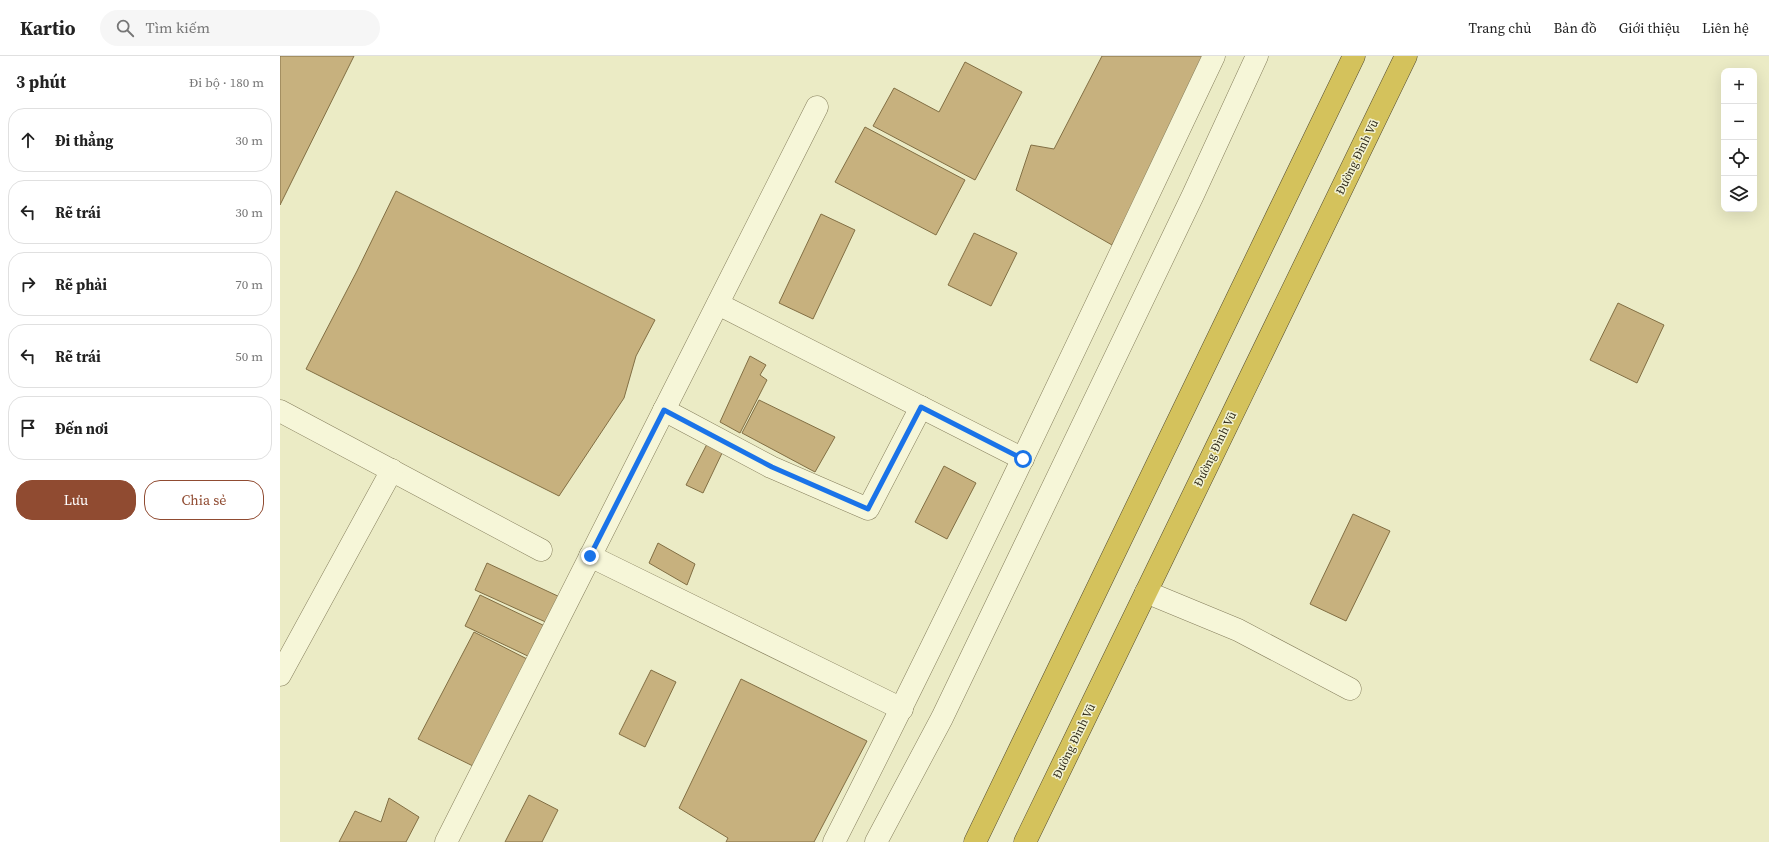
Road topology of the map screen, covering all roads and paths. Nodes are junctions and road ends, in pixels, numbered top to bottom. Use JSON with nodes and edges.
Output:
{"nodes":[{"id":1,"x":1214,"y":56,"type":"edge"},
{"id":2,"x":1257,"y":56,"type":"edge"},
{"id":3,"x":1354,"y":56,"type":"edge"},
{"id":4,"x":1406,"y":56,"type":"edge"},
{"id":5,"x":817,"y":108,"type":"dead end"},
{"id":6,"x":718,"y":304,"type":"junction"},
{"id":7,"x":921,"y":407,"type":"junction"},
{"id":8,"x":664,"y":410,"type":"junction"},
{"id":9,"x":280,"y":411,"type":"edge"},
{"id":10,"x":1023,"y":459,"type":"junction"},
{"id":11,"x":392,"y":470,"type":"junction"},
{"id":12,"x":541,"y":550,"type":"dead end"},
{"id":13,"x":590,"y":556,"type":"junction"},
{"id":14,"x":1146,"y":592,"type":"junction"},
{"id":15,"x":280,"y":675,"type":"edge"},
{"id":16,"x":1350,"y":689,"type":"dead end"},
{"id":17,"x":902,"y":709,"type":"junction"},
{"id":18,"x":446,"y":842,"type":"edge"},
{"id":19,"x":834,"y":842,"type":"edge"},
{"id":20,"x":876,"y":842,"type":"edge"},
{"id":21,"x":975,"y":842,"type":"edge"},
{"id":22,"x":1025,"y":842,"type":"edge"}],
"edges":[{"from":1,"to":10,"type":"lane"},
{"from":2,"to":20,"type":"lane"},
{"from":3,"to":21,"type":"highway"},
{"from":4,"to":14,"type":"highway","name":"Đường Đình Vũ"},
{"from":5,"to":6,"type":"lane"},
{"from":6,"to":7,"type":"lane"},
{"from":6,"to":8,"type":"lane"},
{"from":7,"to":8,"type":"lane"},
{"from":7,"to":10,"type":"lane"},
{"from":8,"to":13,"type":"lane"},
{"from":9,"to":11,"type":"lane"},
{"from":10,"to":17,"type":"lane"},
{"from":11,"to":12,"type":"lane"},
{"from":11,"to":15,"type":"lane"},
{"from":13,"to":17,"type":"lane"},
{"from":13,"to":18,"type":"lane"},
{"from":14,"to":16,"type":"lane"},
{"from":14,"to":22,"type":"highway","name":"Đường Đình Vũ"},
{"from":17,"to":19,"type":"lane"}]}
